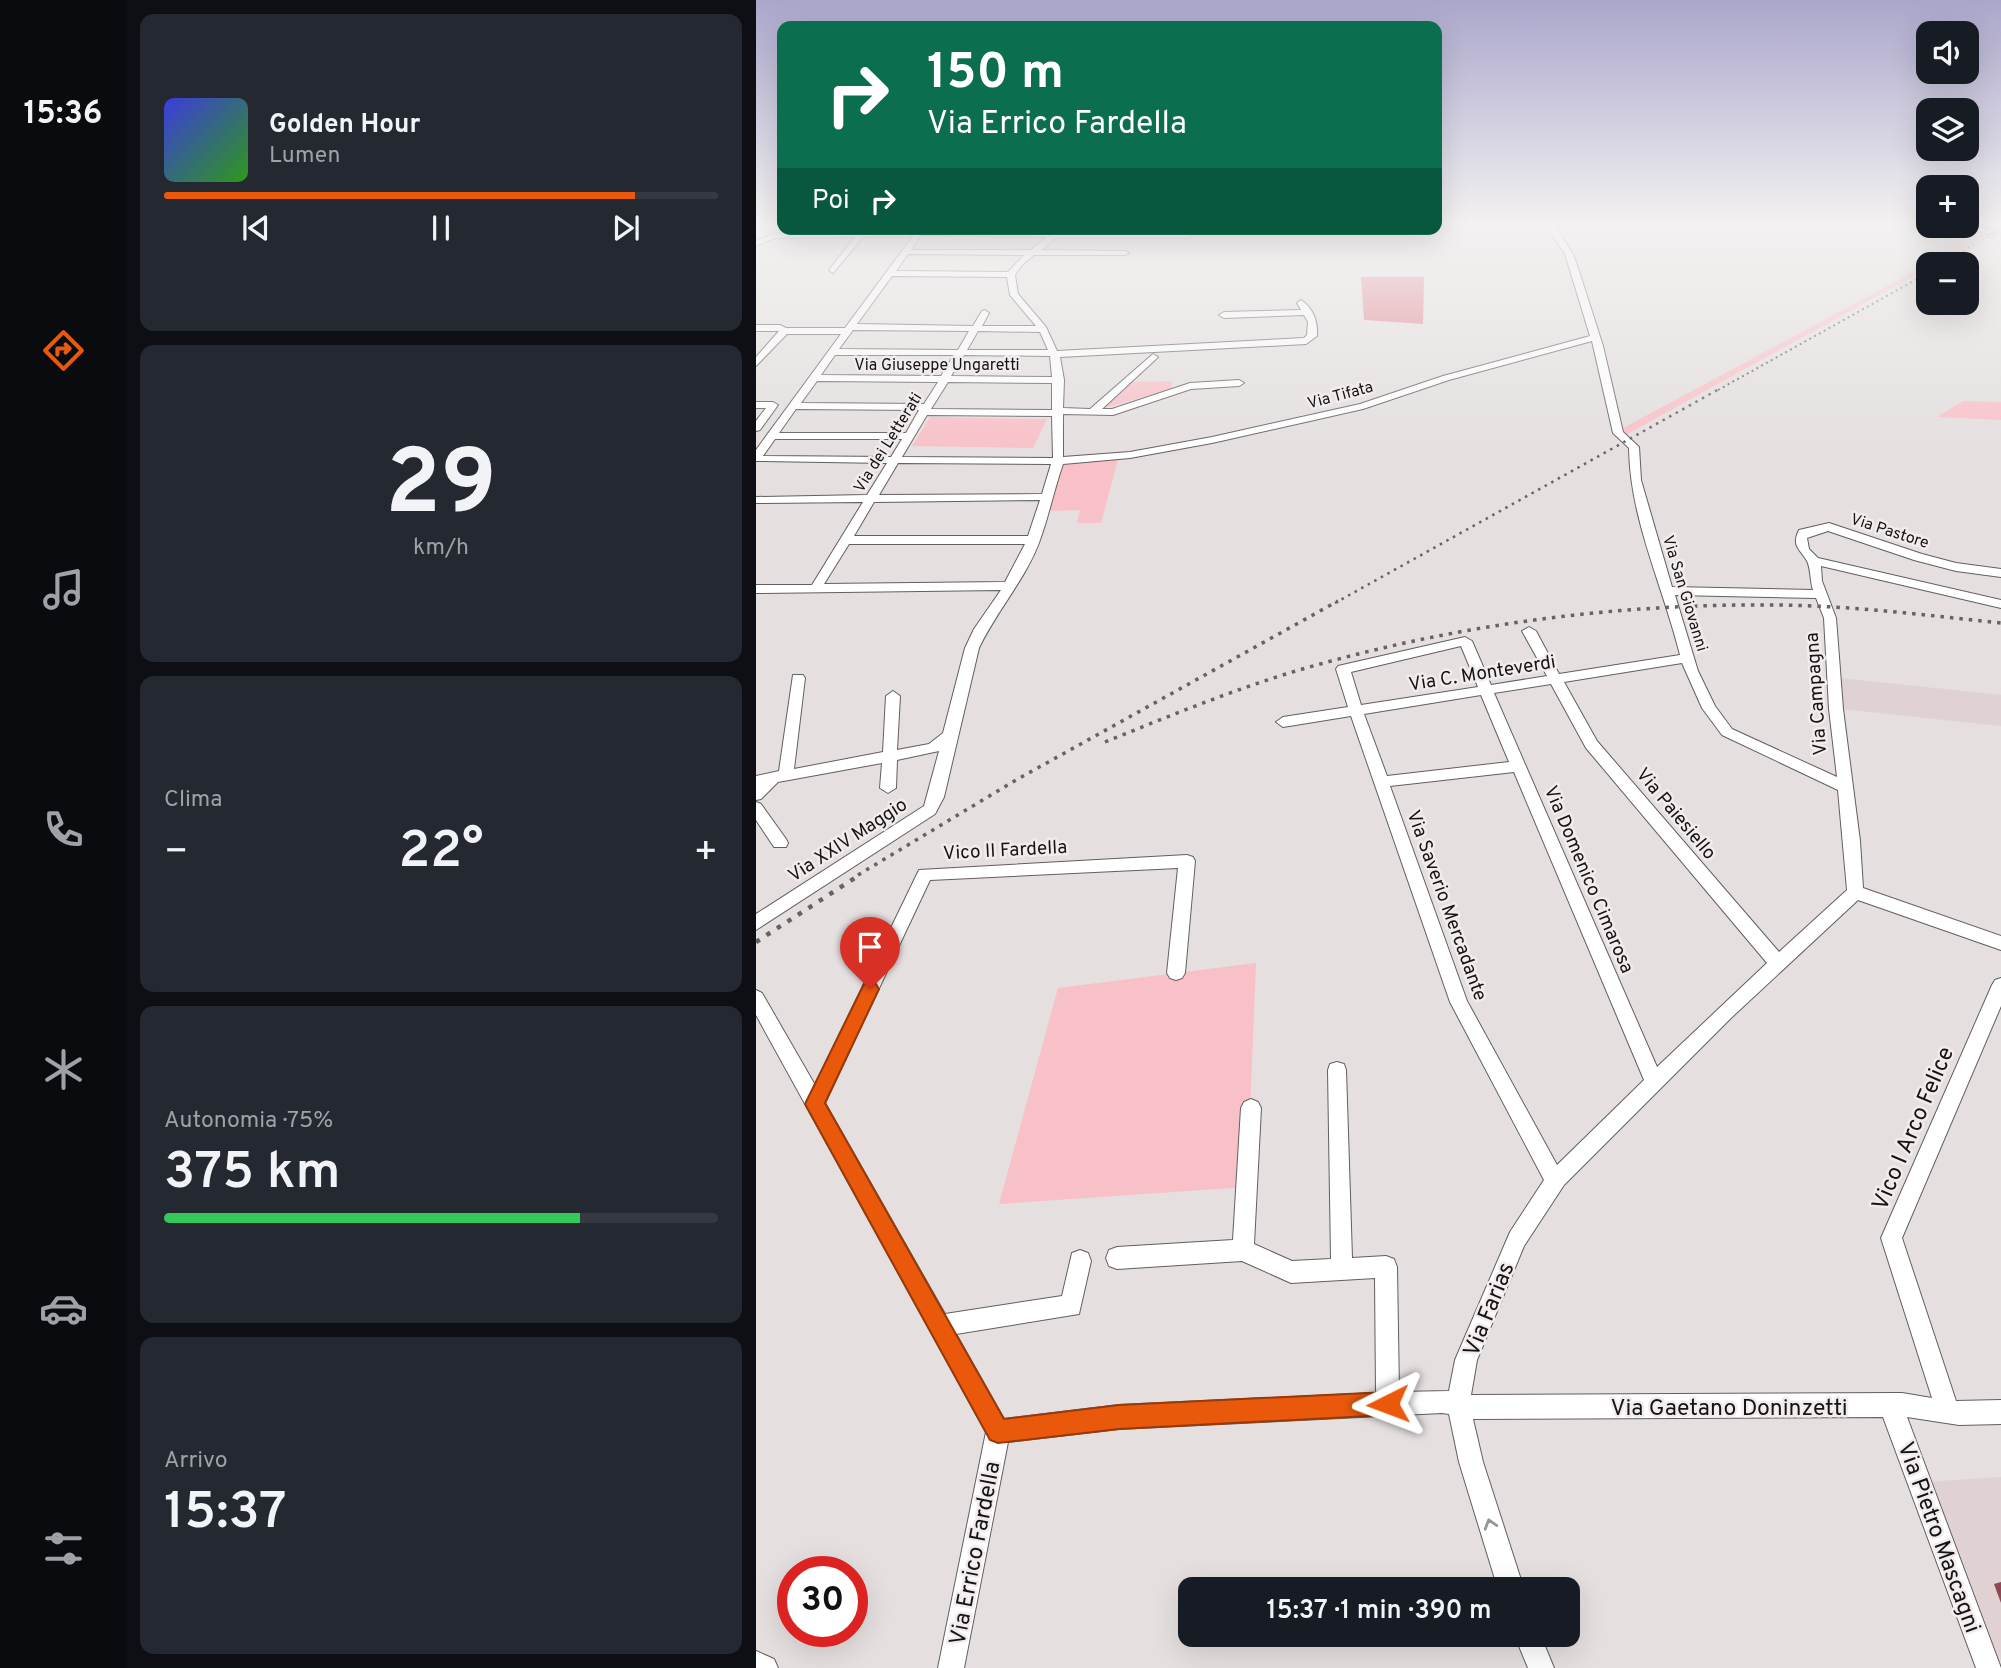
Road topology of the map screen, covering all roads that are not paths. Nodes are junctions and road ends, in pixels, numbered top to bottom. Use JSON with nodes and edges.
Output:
{"nodes":[{"id":1,"x":871,"y":300,"type":"edge"},
{"id":2,"x":1018,"y":300,"type":"edge"},
{"id":3,"x":1583,"y":300,"type":"edge"},
{"id":4,"x":985,"y":313,"type":"dead end"},
{"id":5,"x":1224,"y":315,"type":"dead end"},
{"id":6,"x":756,"y":328,"type":"edge"},
{"id":7,"x":850,"y":329,"type":"junction"},
{"id":8,"x":975,"y":329,"type":"junction"},
{"id":9,"x":1043,"y":330,"type":"junction"},
{"id":10,"x":783,"y":331,"type":"junction"},
{"id":11,"x":1595,"y":338,"type":"junction"},
{"id":12,"x":774,"y":342,"type":"junction"},
{"id":13,"x":756,"y":343,"type":"edge"},
{"id":14,"x":833,"y":352,"type":"junction"},
{"id":15,"x":960,"y":353,"type":"junction"},
{"id":16,"x":1054,"y":354,"type":"junction"},
{"id":17,"x":1153,"y":357,"type":"dead end"},
{"id":18,"x":757,"y":361,"type":"edge"},
{"id":19,"x":814,"y":378,"type":"junction"},
{"id":20,"x":944,"y":379,"type":"junction"},
{"id":21,"x":1059,"y":380,"type":"junction"},
{"id":22,"x":1239,"y":383,"type":"dead end"},
{"id":23,"x":756,"y":405,"type":"edge"},
{"id":24,"x":794,"y":406,"type":"junction"},
{"id":25,"x":925,"y":410,"type":"junction"},
{"id":26,"x":1057,"y":412,"type":"junction"},
{"id":27,"x":1092,"y":412,"type":"junction"},
{"id":28,"x":756,"y":428,"type":"edge"},
{"id":29,"x":772,"y":436,"type":"junction"},
{"id":30,"x":909,"y":436,"type":"junction"},
{"id":31,"x":1056,"y":449,"type":"junction"},
{"id":32,"x":757,"y":458,"type":"edge"},
{"id":33,"x":895,"y":459,"type":"junction"},
{"id":34,"x":1088,"y":459,"type":"junction"},
{"id":35,"x":1058,"y":461,"type":"junction"},
{"id":36,"x":1048,"y":497,"type":"junction"},
{"id":37,"x":870,"y":499,"type":"junction"},
{"id":38,"x":756,"y":500,"type":"edge"},
{"id":39,"x":845,"y":540,"type":"junction"},
{"id":40,"x":1034,"y":540,"type":"junction"},
{"id":41,"x":1814,"y":561,"type":"junction"},
{"id":42,"x":2001,"y":573,"type":"edge"},
{"id":43,"x":816,"y":588,"type":"junction"},
{"id":44,"x":756,"y":589,"type":"edge"},
{"id":45,"x":1008,"y":589,"type":"junction"},
{"id":46,"x":1668,"y":592,"type":"junction"},
{"id":47,"x":1822,"y":593,"type":"junction"},
{"id":48,"x":2001,"y":604,"type":"edge"},
{"id":49,"x":1528,"y":631,"type":"dead end"},
{"id":50,"x":1687,"y":658,"type":"junction"},
{"id":51,"x":798,"y":678,"type":"dead end"},
{"id":52,"x":1558,"y":680,"type":"junction"},
{"id":53,"x":1486,"y":692,"type":"junction"},
{"id":54,"x":893,"y":696,"type":"dead end"},
{"id":55,"x":1356,"y":711,"type":"junction"},
{"id":56,"x":1283,"y":722,"type":"dead end"},
{"id":57,"x":950,"y":734,"type":"junction"},
{"id":58,"x":890,"y":757,"type":"junction"},
{"id":59,"x":1519,"y":766,"type":"junction"},
{"id":60,"x":780,"y":776,"type":"junction"},
{"id":61,"x":756,"y":780,"type":"edge"},
{"id":62,"x":1381,"y":782,"type":"junction"},
{"id":63,"x":1843,"y":786,"type":"junction"},
{"id":64,"x":888,"y":788,"type":"dead end"},
{"id":65,"x":756,"y":795,"type":"edge"},
{"id":66,"x":756,"y":808,"type":"edge"},
{"id":67,"x":780,"y":843,"type":"dead end"},
{"id":68,"x":1855,"y":892,"type":"junction"},
{"id":69,"x":756,"y":923,"type":"edge"},
{"id":70,"x":2001,"y":943,"type":"edge"},
{"id":71,"x":1778,"y":964,"type":"junction"},
{"id":72,"x":1176,"y":973,"type":"dead end"},
{"id":73,"x":2001,"y":985,"type":"edge"},
{"id":74,"x":756,"y":1000,"type":"edge"},
{"id":75,"x":1337,"y":1070,"type":"dead end"},
{"id":76,"x":1654,"y":1082,"type":"junction"},
{"id":77,"x":815,"y":1104,"type":"junction"},
{"id":78,"x":1251,"y":1108,"type":"dead end"},
{"id":79,"x":1557,"y":1178,"type":"junction"},
{"id":80,"x":1243,"y":1250,"type":"junction"},
{"id":81,"x":1116,"y":1258,"type":"dead end"},
{"id":82,"x":1080,"y":1261,"type":"dead end"},
{"id":83,"x":1342,"y":1269,"type":"junction"},
{"id":84,"x":939,"y":1326,"type":"junction"},
{"id":85,"x":1388,"y":1404,"type":"junction"},
{"id":86,"x":1458,"y":1404,"type":"junction"},
{"id":87,"x":1891,"y":1406,"type":"junction"},
{"id":88,"x":1948,"y":1412,"type":"junction"},
{"id":89,"x":2001,"y":1412,"type":"edge"},
{"id":90,"x":998,"y":1431,"type":"junction"},
{"id":91,"x":1507,"y":1577,"type":"edge"},
{"id":92,"x":1532,"y":1647,"type":"edge"},
{"id":93,"x":756,"y":1664,"type":"edge"},
{"id":94,"x":765,"y":1668,"type":"edge"},
{"id":95,"x":951,"y":1668,"type":"edge"},
{"id":96,"x":1541,"y":1668,"type":"edge"},
{"id":97,"x":1989,"y":1668,"type":"edge"}],
"edges":[{"from":1,"to":7,"type":"street"},
{"from":2,"to":9,"type":"street"},
{"from":3,"to":11,"type":"street","name":"Via San Giovanni"},
{"from":4,"to":8,"type":"street","name":"Via dei Letterati"},
{"from":5,"to":16,"type":"street"},
{"from":6,"to":10,"type":"street"},
{"from":7,"to":8,"type":"street"},
{"from":7,"to":10,"type":"street"},
{"from":7,"to":14,"type":"street"},
{"from":8,"to":9,"type":"street"},
{"from":8,"to":15,"type":"street","name":"Via dei Letterati"},
{"from":9,"to":16,"type":"street"},
{"from":10,"to":12,"type":"street"},
{"from":11,"to":34,"type":"street","name":"Via Tifata"},
{"from":11,"to":46,"type":"street","name":"Via San Giovanni"},
{"from":12,"to":13,"type":"street"},
{"from":12,"to":18,"type":"street"},
{"from":14,"to":15,"type":"street"},
{"from":14,"to":19,"type":"street"},
{"from":15,"to":16,"type":"street"},
{"from":15,"to":20,"type":"street","name":"Via dei Letterati"},
{"from":16,"to":21,"type":"street"},
{"from":17,"to":27,"type":"street"},
{"from":19,"to":20,"type":"street","name":"Via Giuseppe Ungaretti"},
{"from":19,"to":24,"type":"street"},
{"from":20,"to":21,"type":"street","name":"Via Giuseppe Ungaretti"},
{"from":20,"to":25,"type":"street","name":"Via dei Letterati"},
{"from":21,"to":26,"type":"street"},
{"from":22,"to":27,"type":"street"},
{"from":23,"to":28,"type":"street"},
{"from":24,"to":25,"type":"street"},
{"from":24,"to":29,"type":"street"},
{"from":25,"to":26,"type":"street"},
{"from":25,"to":30,"type":"street","name":"Via dei Letterati"},
{"from":26,"to":27,"type":"street"},
{"from":26,"to":31,"type":"street"},
{"from":29,"to":30,"type":"street"},
{"from":29,"to":32,"type":"street"},
{"from":30,"to":33,"type":"street","name":"Via dei Letterati"},
{"from":31,"to":34,"type":"street","name":"Via Tifata"},
{"from":31,"to":35,"type":"street"},
{"from":32,"to":33,"type":"street","name":"Via Tifata"},
{"from":33,"to":35,"type":"street","name":"Via Tifata"},
{"from":33,"to":37,"type":"street","name":"Via dei Letterati"},
{"from":34,"to":35,"type":"street","name":"Via Tifata"},
{"from":35,"to":36,"type":"street"},
{"from":36,"to":37,"type":"street"},
{"from":36,"to":40,"type":"street"},
{"from":37,"to":38,"type":"street"},
{"from":37,"to":39,"type":"street","name":"Via dei Letterati"},
{"from":39,"to":40,"type":"street"},
{"from":39,"to":43,"type":"street","name":"Via dei Letterati"},
{"from":40,"to":45,"type":"street"},
{"from":41,"to":42,"type":"street","name":"Via Pastore"},
{"from":41,"to":47,"type":"street","name":"Via Campagna"},
{"from":41,"to":48,"type":"street"},
{"from":43,"to":44,"type":"street"},
{"from":43,"to":45,"type":"street"},
{"from":45,"to":57,"type":"street","name":"Via XXIV Maggio"},
{"from":46,"to":47,"type":"street"},
{"from":46,"to":50,"type":"street","name":"Via San Giovanni"},
{"from":47,"to":63,"type":"street","name":"Via Campagna"},
{"from":49,"to":52,"type":"street","name":"Via Paiesiello"},
{"from":50,"to":52,"type":"street","name":"Via C. Monteverdi"},
{"from":50,"to":63,"type":"street","name":"Via San Giovanni"},
{"from":51,"to":60,"type":"street"},
{"from":52,"to":53,"type":"street","name":"Via C. Monteverdi"},
{"from":52,"to":71,"type":"street","name":"Via Paiesiello"},
{"from":53,"to":55,"type":"street","name":"Via C. Monteverdi"},
{"from":53,"to":55,"type":"street","name":"Via Domenico Cimarosa"},
{"from":53,"to":59,"type":"street","name":"Via Domenico Cimarosa"},
{"from":54,"to":58,"type":"street"},
{"from":55,"to":56,"type":"street","name":"Via C. Monteverdi"},
{"from":55,"to":62,"type":"street","name":"Via Saverio Mercadante"},
{"from":57,"to":58,"type":"street"},
{"from":57,"to":69,"type":"street","name":"Via XXIV Maggio"},
{"from":58,"to":60,"type":"street"},
{"from":58,"to":64,"type":"street"},
{"from":59,"to":62,"type":"street"},
{"from":59,"to":76,"type":"street","name":"Via Domenico Cimarosa"},
{"from":60,"to":61,"type":"street"},
{"from":60,"to":65,"type":"street"},
{"from":62,"to":79,"type":"street","name":"Via Saverio Mercadante"},
{"from":63,"to":68,"type":"street","name":"Via Campagna"},
{"from":66,"to":67,"type":"street"},
{"from":68,"to":70,"type":"street"},
{"from":68,"to":71,"type":"street","name":"Via Farias"},
{"from":71,"to":76,"type":"street","name":"Via Farias"},
{"from":72,"to":77,"type":"street","name":"Vico II Fardella"},
{"from":73,"to":88,"type":"street","name":"Vico I Arco Felice"},
{"from":74,"to":77,"type":"street"},
{"from":75,"to":83,"type":"street"},
{"from":76,"to":79,"type":"street","name":"Via Farias"},
{"from":77,"to":84,"type":"street"},
{"from":78,"to":80,"type":"street"},
{"from":79,"to":86,"type":"street","name":"Via Farias"},
{"from":80,"to":81,"type":"street"},
{"from":80,"to":83,"type":"street"},
{"from":82,"to":84,"type":"street"},
{"from":83,"to":85,"type":"street"},
{"from":84,"to":90,"type":"street"},
{"from":85,"to":86,"type":"street"},
{"from":85,"to":90,"type":"street"},
{"from":86,"to":87,"type":"street","name":"Via Gaetano Doninzetti"},
{"from":91,"to":86,"type":"street","one_way":true},
{"from":87,"to":88,"type":"street","name":"Via Gaetano Doninzetti"},
{"from":87,"to":97,"type":"street","name":"Via Pietro Mascagni"},
{"from":88,"to":89,"type":"street","name":"Via Gaetano Doninzetti"},
{"from":90,"to":95,"type":"street","name":"Via Errico Fardella"},
{"from":92,"to":96,"type":"street"},
{"from":93,"to":94,"type":"street"}]}
